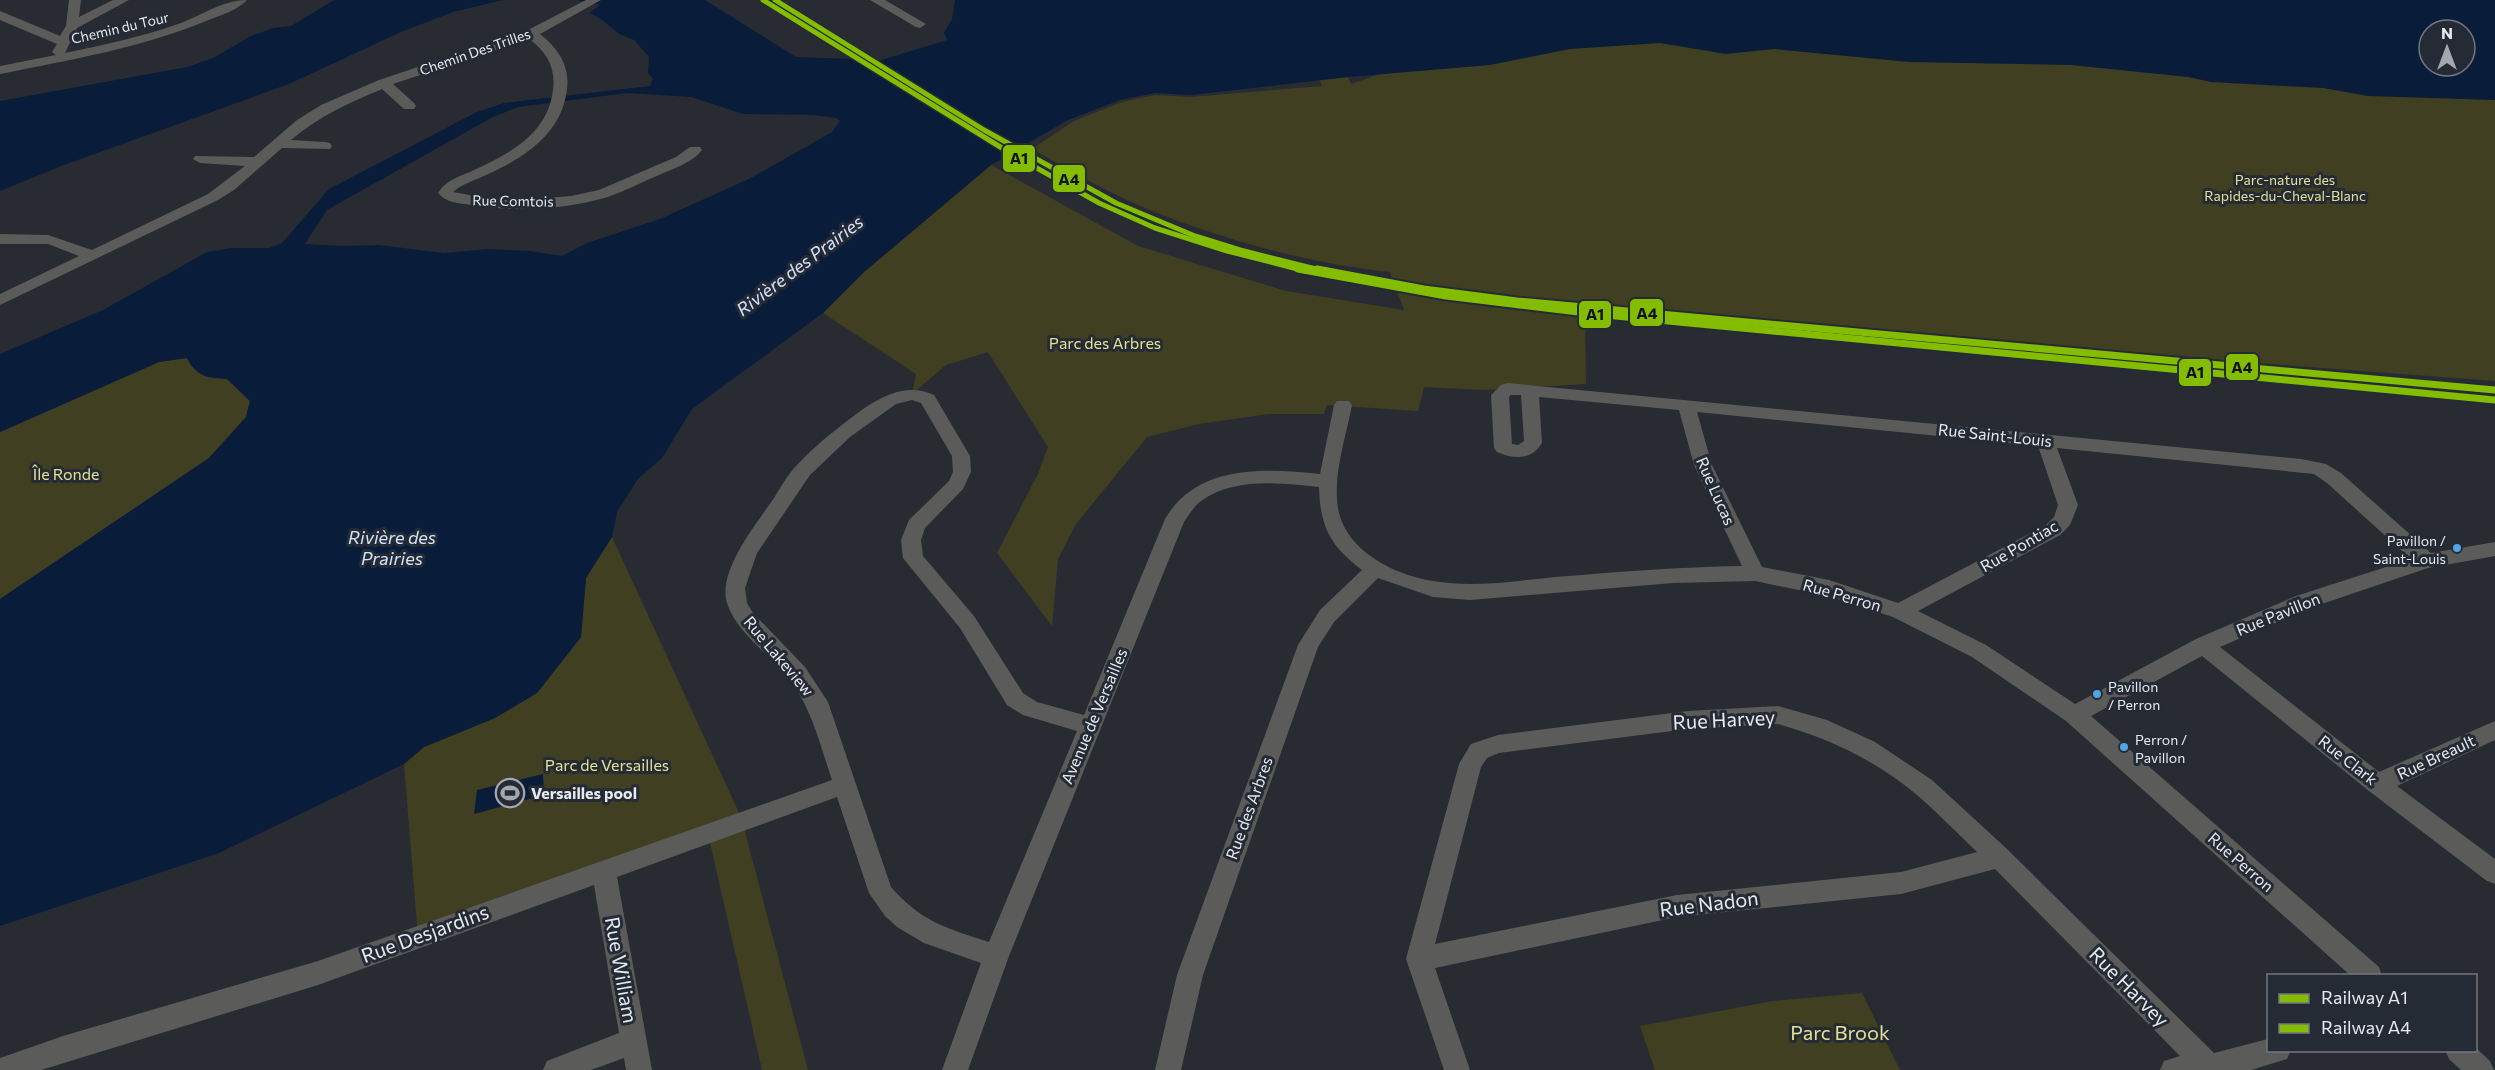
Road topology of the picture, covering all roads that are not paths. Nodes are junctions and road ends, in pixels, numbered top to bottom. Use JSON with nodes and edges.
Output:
{"nodes":[{"id":1,"x":75,"y":0,"type":"edge"},
{"id":2,"x":123,"y":0,"type":"edge"},
{"id":3,"x":242,"y":0,"type":"edge"},
{"id":4,"x":876,"y":0,"type":"edge"},
{"id":5,"x":590,"y":3,"type":"edge"},
{"id":6,"x":0,"y":15,"type":"edge"},
{"id":7,"x":920,"y":24,"type":"dead end"},
{"id":8,"x":72,"y":26,"type":"junction"},
{"id":9,"x":531,"y":34,"type":"junction"},
{"id":10,"x":63,"y":42,"type":"junction"},
{"id":11,"x":57,"y":58,"type":"junction"},
{"id":12,"x":0,"y":70,"type":"edge"},
{"id":13,"x":384,"y":83,"type":"junction"},
{"id":14,"x":409,"y":106,"type":"dead end"},
{"id":15,"x":277,"y":143,"type":"junction"},
{"id":16,"x":325,"y":146,"type":"dead end"},
{"id":17,"x":695,"y":150,"type":"dead end"},
{"id":18,"x":200,"y":159,"type":"dead end"},
{"id":19,"x":257,"y":162,"type":"junction"},
{"id":20,"x":0,"y":239,"type":"edge"},
{"id":21,"x":93,"y":256,"type":"junction"},
{"id":22,"x":0,"y":300,"type":"edge"},
{"id":23,"x":1530,"y":390,"type":"dead end"},
{"id":24,"x":1343,"y":405,"type":"dead end"},
{"id":25,"x":1686,"y":405,"type":"junction"},
{"id":26,"x":2045,"y":439,"type":"junction"},
{"id":27,"x":1328,"y":482,"type":"junction"},
{"id":28,"x":2495,"y":549,"type":"edge"},
{"id":29,"x":2427,"y":561,"type":"junction"},
{"id":30,"x":1375,"y":569,"type":"junction"},
{"id":31,"x":1755,"y":573,"type":"junction"},
{"id":32,"x":1900,"y":611,"type":"junction"},
{"id":33,"x":2203,"y":645,"type":"junction"},
{"id":34,"x":2074,"y":715,"type":"junction"},
{"id":35,"x":1091,"y":726,"type":"junction"},
{"id":36,"x":2495,"y":730,"type":"edge"},
{"id":37,"x":2377,"y":784,"type":"junction"},
{"id":38,"x":844,"y":785,"type":"junction"},
{"id":39,"x":1999,"y":857,"type":"junction"},
{"id":40,"x":604,"y":871,"type":"junction"},
{"id":41,"x":2495,"y":873,"type":"edge"},
{"id":42,"x":996,"y":956,"type":"junction"},
{"id":43,"x":1419,"y":959,"type":"junction"},
{"id":44,"x":2369,"y":974,"type":"edge"},
{"id":45,"x":633,"y":1041,"type":"junction"},
{"id":46,"x":2270,"y":1052,"type":"edge"},
{"id":47,"x":2460,"y":1052,"type":"edge"},
{"id":48,"x":2211,"y":1066,"type":"junction"},
{"id":49,"x":3,"y":1070,"type":"edge"},
{"id":50,"x":556,"y":1070,"type":"edge"},
{"id":51,"x":639,"y":1070,"type":"edge"},
{"id":52,"x":955,"y":1070,"type":"edge"},
{"id":53,"x":1168,"y":1070,"type":"edge"},
{"id":54,"x":1456,"y":1070,"type":"edge"},
{"id":55,"x":2174,"y":1070,"type":"edge"},
{"id":56,"x":2481,"y":1070,"type":"edge"}],
"edges":[{"from":1,"to":8,"type":"street"},
{"from":2,"to":8,"type":"street"},
{"from":3,"to":11,"type":"street","name":"Chemin du Tour"},
{"from":4,"to":7,"type":"street"},
{"from":5,"to":9,"type":"street","name":"Chemin Des Trilles"},
{"from":6,"to":10,"type":"street"},
{"from":8,"to":10,"type":"street"},
{"from":9,"to":13,"type":"street","name":"Chemin Des Trilles"},
{"from":9,"to":17,"type":"street","name":"Rue Comtois"},
{"from":10,"to":11,"type":"street"},
{"from":11,"to":12,"type":"street","name":"Chemin du Tour"},
{"from":13,"to":14,"type":"street"},
{"from":13,"to":15,"type":"street","name":"Chemin Des Trilles"},
{"from":15,"to":16,"type":"street"},
{"from":15,"to":19,"type":"street","name":"Chemin Des Trilles"},
{"from":18,"to":19,"type":"street"},
{"from":19,"to":21,"type":"street","name":"Chemin Des Trilles"},
{"from":20,"to":21,"type":"street"},
{"from":21,"to":22,"type":"street","name":"Chemin Des Trilles"},
{"from":23,"to":25,"type":"street","name":"Rue Saint-Louis"},
{"from":24,"to":27,"type":"street","name":"Rue Perron"},
{"from":25,"to":26,"type":"street","name":"Rue Saint-Louis"},
{"from":25,"to":31,"type":"street","name":"Rue Lucas"},
{"from":26,"to":29,"type":"street","name":"Rue Saint-Louis"},
{"from":26,"to":32,"type":"street","name":"Rue Pontiac"},
{"from":27,"to":30,"type":"street","name":"Rue Perron"},
{"from":27,"to":35,"type":"street","name":"Avenue de Versailles"},
{"from":28,"to":29,"type":"street","name":"Rue Pavillon"},
{"from":29,"to":33,"type":"street","name":"Rue Pavillon"},
{"from":30,"to":31,"type":"street","name":"Rue Perron"},
{"from":30,"to":53,"type":"street","name":"Rue des Arbres"},
{"from":31,"to":32,"type":"street","name":"Rue Perron"},
{"from":32,"to":34,"type":"street","name":"Rue Perron"},
{"from":33,"to":34,"type":"street","name":"Rue Pavillon"},
{"from":33,"to":37,"type":"street","name":"Rue Clark"},
{"from":34,"to":44,"type":"street","name":"Rue Perron"},
{"from":35,"to":38,"type":"street","name":"Rue Lakeview"},
{"from":35,"to":42,"type":"street","name":"Avenue de Versailles"},
{"from":36,"to":37,"type":"street","name":"Rue Breault"},
{"from":37,"to":41,"type":"street","name":"Rue Clark"},
{"from":38,"to":40,"type":"street","name":"Rue Desjardins"},
{"from":38,"to":42,"type":"street","name":"Rue Lakeview"},
{"from":39,"to":43,"type":"street","name":"Rue Nadon"},
{"from":39,"to":43,"type":"street","name":"Rue Harvey"},
{"from":39,"to":48,"type":"street","name":"Rue Harvey"},
{"from":40,"to":45,"type":"street","name":"Rue William"},
{"from":40,"to":49,"type":"street","name":"Rue Desjardins"},
{"from":42,"to":52,"type":"street","name":"Avenue de Versailles"},
{"from":43,"to":54,"type":"street"},
{"from":45,"to":50,"type":"street"},
{"from":45,"to":51,"type":"street","name":"Rue William"},
{"from":46,"to":48,"type":"street"},
{"from":47,"to":56,"type":"street"},
{"from":48,"to":55,"type":"street"}]}
